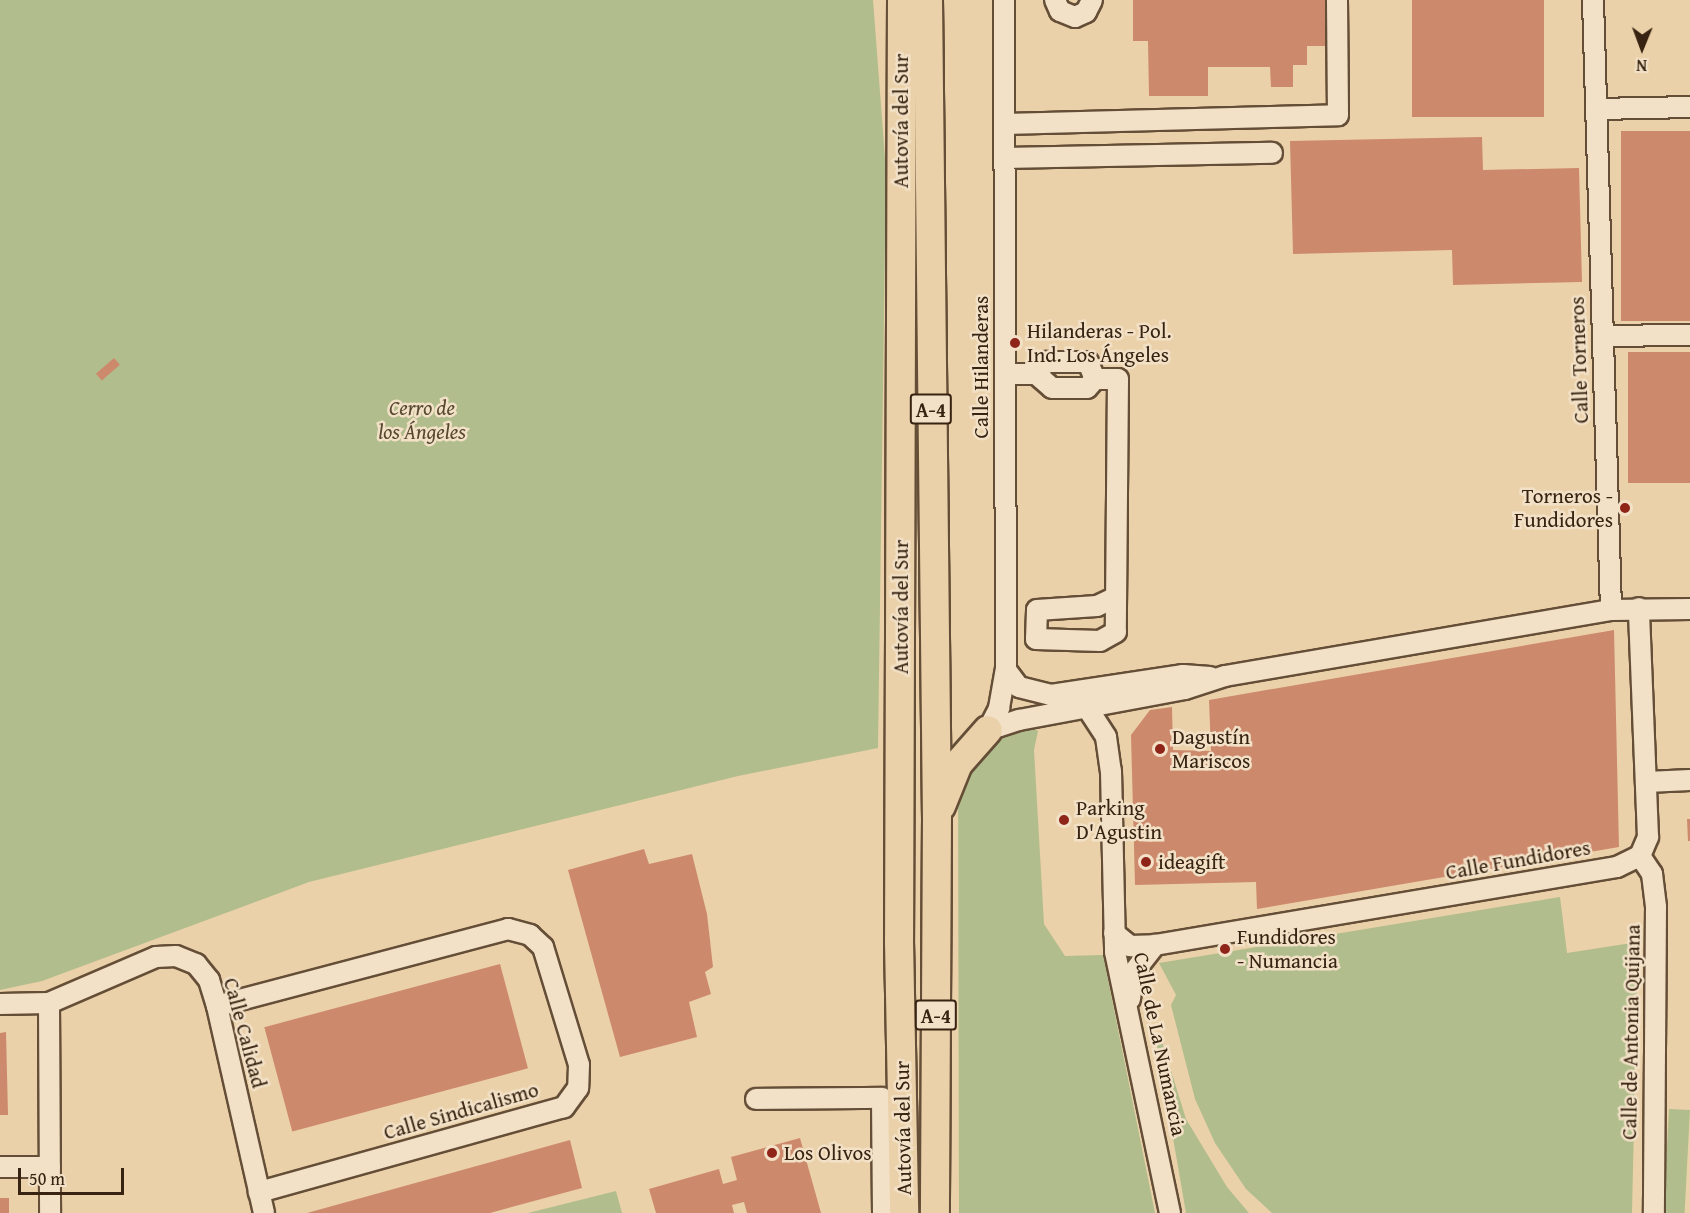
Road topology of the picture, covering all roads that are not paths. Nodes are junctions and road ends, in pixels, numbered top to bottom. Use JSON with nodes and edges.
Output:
{"nodes":[{"id":1,"x":882,"y":0,"type":"edge"},
{"id":2,"x":902,"y":0,"type":"edge"},
{"id":3,"x":928,"y":0,"type":"edge"},
{"id":4,"x":1004,"y":0,"type":"edge"},
{"id":5,"x":1055,"y":0,"type":"edge"},
{"id":6,"x":1092,"y":0,"type":"edge"},
{"id":7,"x":1337,"y":0,"type":"edge"},
{"id":8,"x":1593,"y":0,"type":"edge"},
{"id":9,"x":1690,"y":108,"type":"edge"},
{"id":10,"x":1597,"y":109,"type":"junction"},
{"id":11,"x":1005,"y":124,"type":"junction"},
{"id":12,"x":1272,"y":153,"type":"dead end"},
{"id":13,"x":1004,"y":158,"type":"junction"},
{"id":14,"x":901,"y":189,"type":"junction"},
{"id":15,"x":1690,"y":335,"type":"edge"},
{"id":16,"x":1603,"y":336,"type":"junction"},
{"id":17,"x":1006,"y":374,"type":"junction"},
{"id":18,"x":1116,"y":597,"type":"dead end"},
{"id":19,"x":1639,"y":608,"type":"junction"},
{"id":20,"x":1690,"y":609,"type":"edge"},
{"id":21,"x":1611,"y":610,"type":"junction"},
{"id":22,"x":1006,"y":670,"type":"junction"},
{"id":23,"x":1219,"y":677,"type":"junction"},
{"id":24,"x":1091,"y":689,"type":"junction"},
{"id":25,"x":1088,"y":709,"type":"junction"},
{"id":26,"x":987,"y":730,"type":"junction"},
{"id":27,"x":1690,"y":780,"type":"edge"},
{"id":28,"x":1647,"y":782,"type":"junction"},
{"id":29,"x":937,"y":817,"type":"junction"},
{"id":30,"x":1640,"y":856,"type":"junction"},
{"id":31,"x":1114,"y":933,"type":"junction"},
{"id":32,"x":899,"y":940,"type":"junction"},
{"id":33,"x":1155,"y":945,"type":"junction"},
{"id":34,"x":49,"y":1003,"type":"junction"},
{"id":35,"x":0,"y":1004,"type":"edge"},
{"id":36,"x":217,"y":1006,"type":"junction"},
{"id":37,"x":1131,"y":1017,"type":"junction"},
{"id":38,"x":882,"y":1098,"type":"junction"},
{"id":39,"x":756,"y":1099,"type":"dead end"},
{"id":40,"x":0,"y":1167,"type":"edge"},
{"id":41,"x":50,"y":1167,"type":"junction"},
{"id":42,"x":259,"y":1192,"type":"junction"},
{"id":43,"x":937,"y":1211,"type":"edge"},
{"id":44,"x":50,"y":1213,"type":"edge"},
{"id":45,"x":264,"y":1213,"type":"edge"},
{"id":46,"x":883,"y":1213,"type":"edge"},
{"id":47,"x":904,"y":1213,"type":"edge"},
{"id":48,"x":1170,"y":1213,"type":"edge"},
{"id":49,"x":1654,"y":1213,"type":"edge"}],
"edges":[{"from":1,"to":14,"type":"highway"},
{"from":2,"to":14,"type":"highway","name":"Autovía del Sur","number":"A-4"},
{"from":3,"to":29,"type":"highway","name":"Autovía del Sur","number":"A-4"},
{"from":4,"to":11,"type":"street","name":"Calle Hilanderas"},
{"from":5,"to":6,"type":"street"},
{"from":7,"to":11,"type":"street"},
{"from":8,"to":10,"type":"street","name":"Calle Torneros"},
{"from":9,"to":10,"type":"street"},
{"from":10,"to":16,"type":"street","name":"Calle Torneros"},
{"from":11,"to":13,"type":"street","name":"Calle Hilanderas"},
{"from":12,"to":13,"type":"street"},
{"from":13,"to":17,"type":"street","name":"Calle Hilanderas"},
{"from":14,"to":32,"type":"highway","name":"Autovía del Sur","number":"A-4"},
{"from":15,"to":16,"type":"street"},
{"from":16,"to":21,"type":"street","name":"Calle Torneros"},
{"from":17,"to":18,"type":"street"},
{"from":17,"to":22,"type":"street","name":"Calle Hilanderas"},
{"from":19,"to":20,"type":"street"},
{"from":19,"to":21,"type":"street"},
{"from":19,"to":28,"type":"street"},
{"from":21,"to":23,"type":"street"},
{"from":22,"to":24,"type":"street"},
{"from":22,"to":26,"type":"street","name":"Calle Hilanderas"},
{"from":23,"to":24,"type":"street"},
{"from":23,"to":25,"type":"street"},
{"from":24,"to":25,"type":"street"},
{"from":25,"to":26,"type":"street"},
{"from":25,"to":31,"type":"street","name":"Calle de La Numancia"},
{"from":26,"to":29,"type":"highway"},
{"from":27,"to":28,"type":"street"},
{"from":28,"to":30,"type":"street"},
{"from":29,"to":43,"type":"highway","name":"Autovía del Sur","number":"A-4"},
{"from":30,"to":33,"type":"street","name":"Calle Fundidores"},
{"from":30,"to":49,"type":"street","name":"Calle de Antonia Quijana"},
{"from":31,"to":33,"type":"street","name":"Calle Fundidores"},
{"from":31,"to":37,"type":"street","name":"Calle de La Numancia"},
{"from":32,"to":38,"type":"highway"},
{"from":32,"to":47,"type":"highway","name":"Autovía del Sur","number":"A-4"},
{"from":33,"to":37,"type":"street"},
{"from":34,"to":35,"type":"street","name":"Calle Calidad"},
{"from":34,"to":36,"type":"street","name":"Calle Calidad"},
{"from":34,"to":41,"type":"street"},
{"from":36,"to":42,"type":"street","name":"Calle Calidad"},
{"from":36,"to":42,"type":"street","name":"Calle Sindicalismo"},
{"from":37,"to":48,"type":"street","name":"Calle de La Numancia"},
{"from":38,"to":39,"type":"street"},
{"from":38,"to":46,"type":"street"},
{"from":40,"to":41,"type":"street"},
{"from":41,"to":44,"type":"street"},
{"from":42,"to":45,"type":"street","name":"Calle Calidad"}]}
